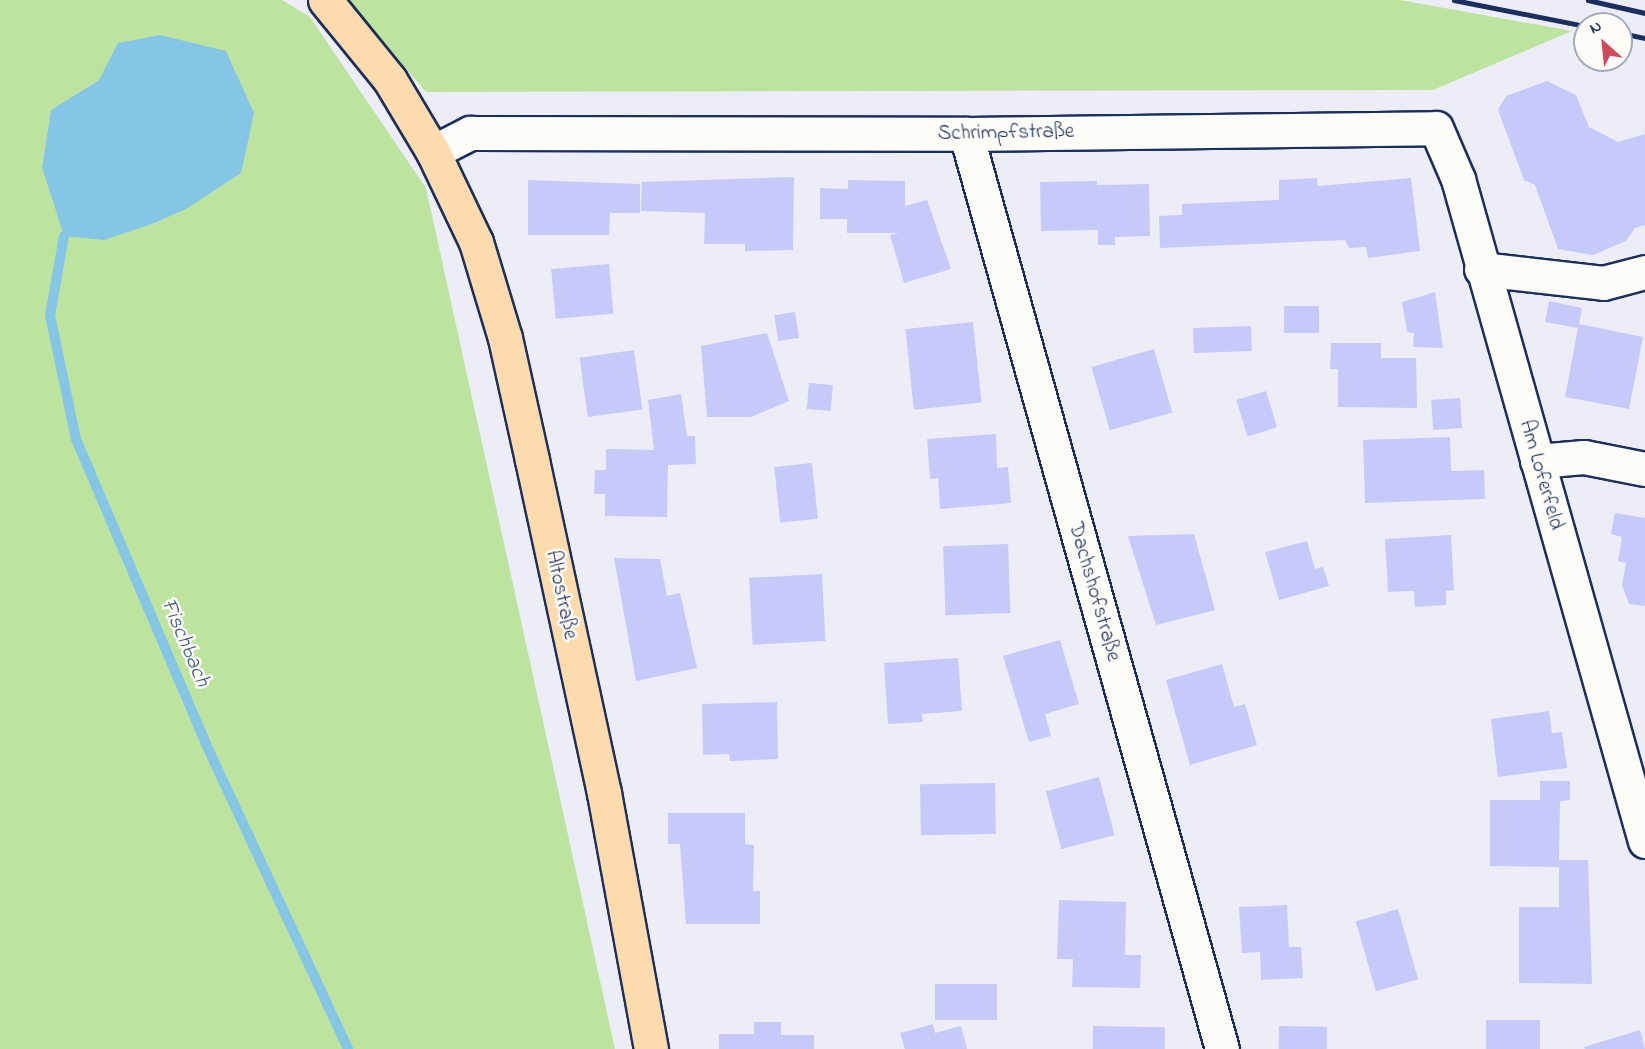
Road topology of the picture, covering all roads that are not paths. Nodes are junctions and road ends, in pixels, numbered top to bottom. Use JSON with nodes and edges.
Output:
{"nodes":[{"id":1,"x":325,"y":0,"type":"edge"},
{"id":2,"x":966,"y":134,"type":"junction"},
{"id":3,"x":433,"y":152,"type":"junction"},
{"id":4,"x":1481,"y":269,"type":"junction"},
{"id":5,"x":1645,"y":272,"type":"edge"},
{"id":6,"x":1537,"y":461,"type":"junction"},
{"id":7,"x":1645,"y":470,"type":"edge"},
{"id":8,"x":1645,"y":841,"type":"edge"},
{"id":9,"x":651,"y":1049,"type":"edge"},
{"id":10,"x":1222,"y":1049,"type":"edge"}],
"edges":[{"from":1,"to":3,"type":"main road","name":"Altostraße"},
{"from":2,"to":3,"type":"street","name":"Schrimpfstraße"},
{"from":2,"to":4,"type":"street","name":"Schrimpfstraße"},
{"from":2,"to":10,"type":"street","name":"Dachshofstraße"},
{"from":3,"to":9,"type":"main road","name":"Altostraße"},
{"from":4,"to":5,"type":"street"},
{"from":4,"to":6,"type":"street","name":"Am Loferfeld"},
{"from":6,"to":7,"type":"street"},
{"from":6,"to":8,"type":"street","name":"Am Loferfeld"}]}
